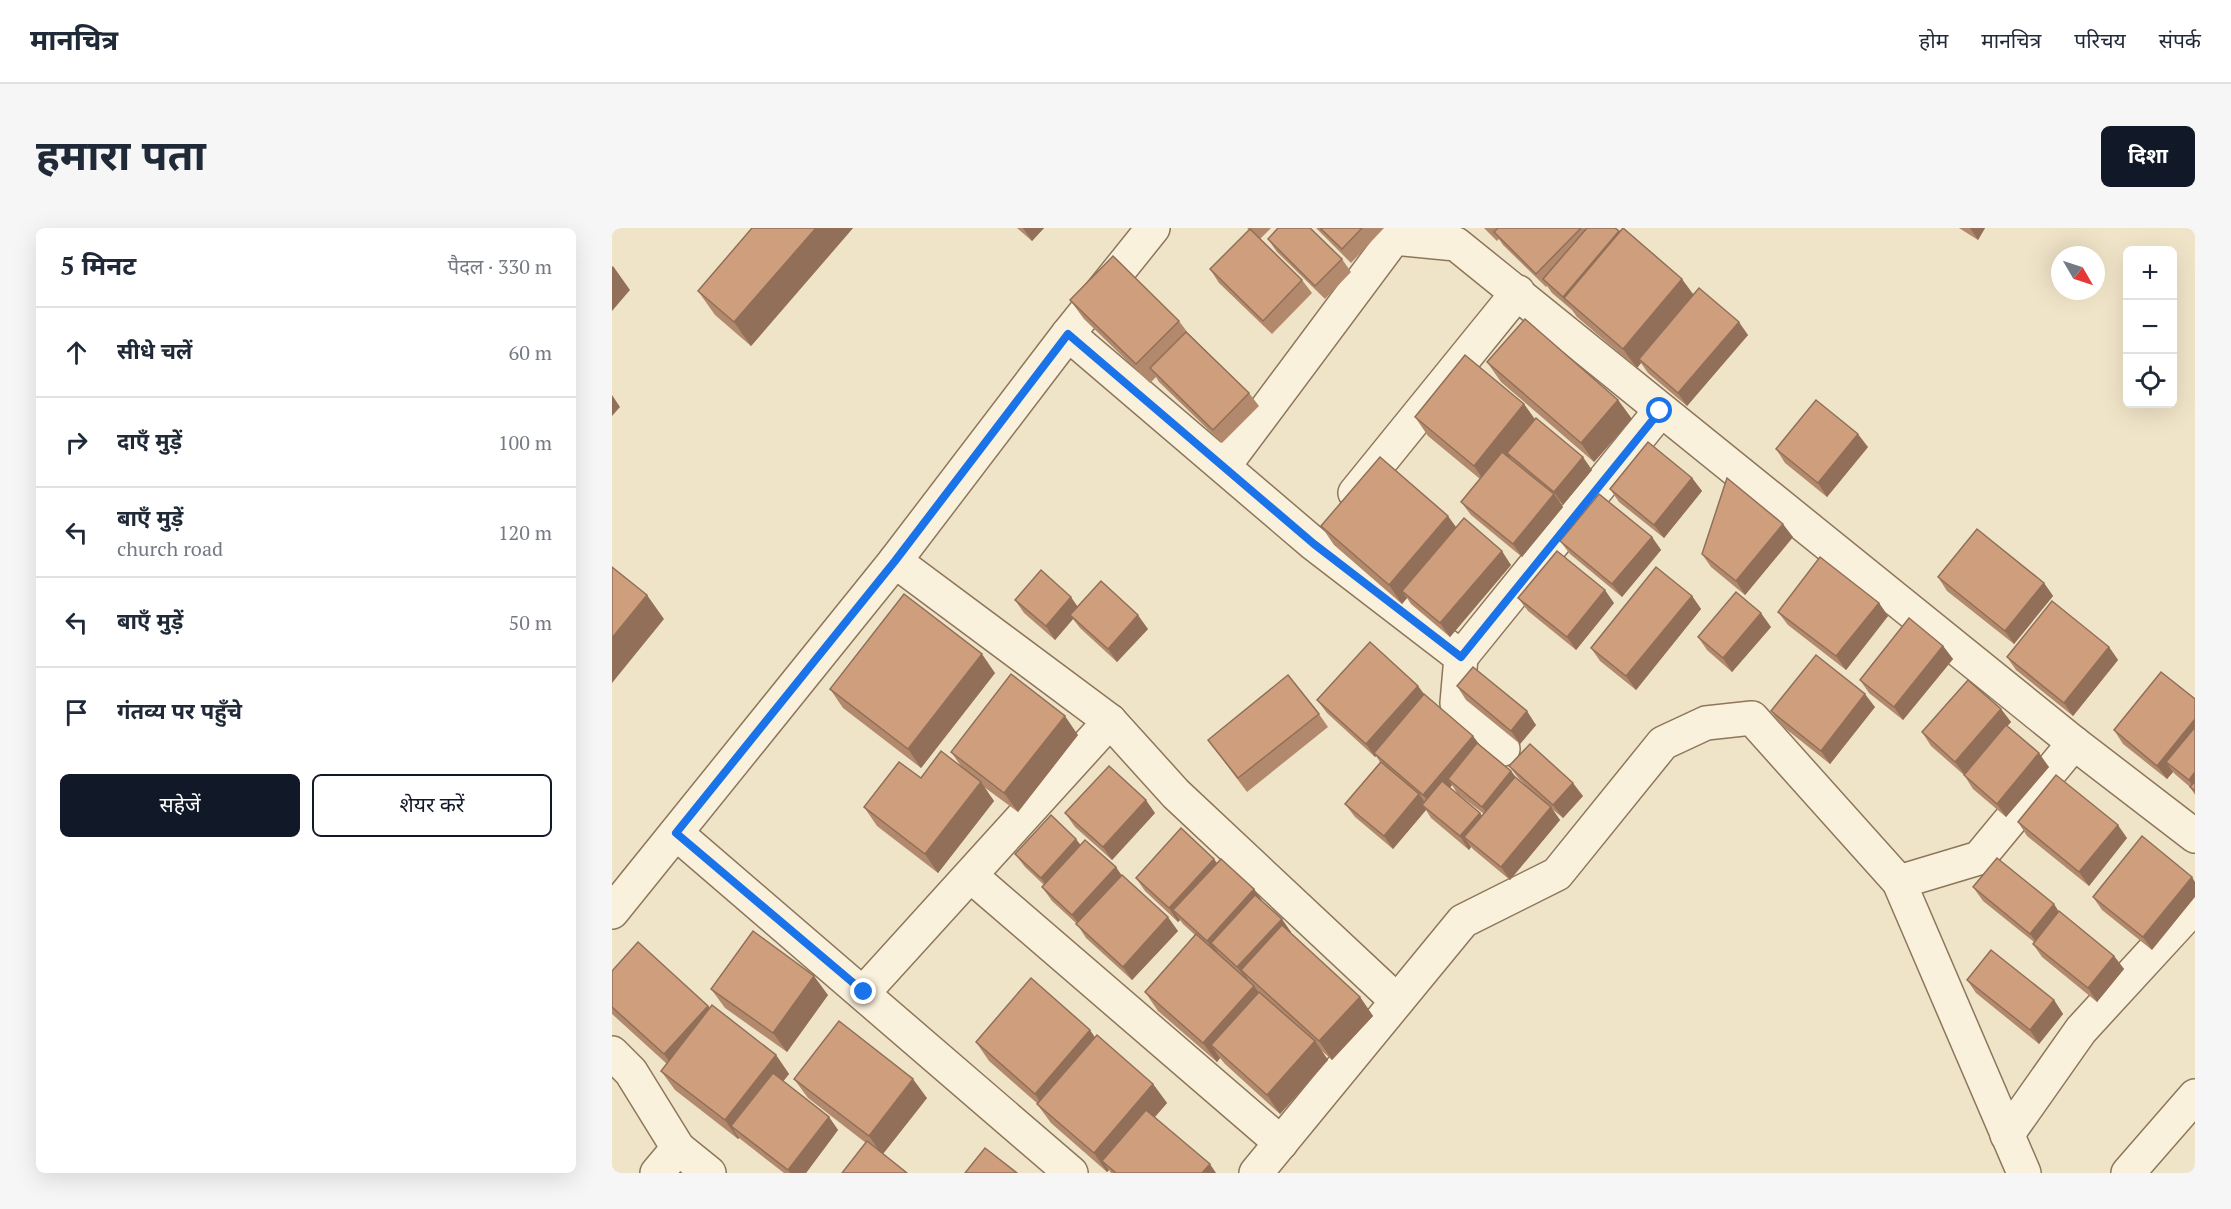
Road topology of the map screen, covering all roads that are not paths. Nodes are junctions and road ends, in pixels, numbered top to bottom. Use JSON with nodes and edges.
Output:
{"nodes":[{"id":1,"x":1153,"y":228,"type":"edge"},
{"id":2,"x":1518,"y":292,"type":"junction"},
{"id":3,"x":1068,"y":334,"type":"junction"},
{"id":4,"x":1660,"y":411,"type":"junction"},
{"id":5,"x":1224,"y":466,"type":"junction"},
{"id":6,"x":1314,"y":544,"type":"junction"},
{"id":7,"x":895,"y":561,"type":"junction"},
{"id":8,"x":1461,"y":657,"type":"junction"},
{"id":9,"x":1110,"y":721,"type":"junction"},
{"id":10,"x":2074,"y":743,"type":"junction"},
{"id":11,"x":1503,"y":749,"type":"dead end"},
{"id":12,"x":676,"y":833,"type":"junction"},
{"id":13,"x":2195,"y":836,"type":"edge"},
{"id":14,"x":970,"y":876,"type":"junction"},
{"id":15,"x":1899,"y":882,"type":"junction"},
{"id":16,"x":2195,"y":906,"type":"edge"},
{"id":17,"x":612,"y":912,"type":"edge"},
{"id":18,"x":864,"y":992,"type":"junction"},
{"id":19,"x":1397,"y":1001,"type":"junction"},
{"id":20,"x":612,"y":1053,"type":"edge"},
{"id":21,"x":2195,"y":1096,"type":"edge"},
{"id":22,"x":2007,"y":1135,"type":"junction"},
{"id":23,"x":1281,"y":1143,"type":"junction"},
{"id":24,"x":678,"y":1148,"type":"junction"},
{"id":25,"x":657,"y":1173,"type":"edge"},
{"id":26,"x":709,"y":1173,"type":"edge"},
{"id":27,"x":1071,"y":1173,"type":"edge"},
{"id":28,"x":1256,"y":1173,"type":"edge"},
{"id":29,"x":2024,"y":1173,"type":"edge"},
{"id":30,"x":2128,"y":1173,"type":"edge"}],
"edges":[{"from":1,"to":3,"type":"street"},
{"from":2,"to":4,"type":"street"},
{"from":2,"to":5,"type":"street"},
{"from":2,"to":6,"type":"street"},
{"from":3,"to":5,"type":"street"},
{"from":3,"to":7,"type":"street"},
{"from":4,"to":8,"type":"street"},
{"from":4,"to":10,"type":"street"},
{"from":5,"to":6,"type":"street"},
{"from":6,"to":8,"type":"street"},
{"from":7,"to":9,"type":"street"},
{"from":7,"to":12,"type":"street"},
{"from":8,"to":11,"type":"street"},
{"from":9,"to":14,"type":"street"},
{"from":9,"to":19,"type":"street"},
{"from":10,"to":13,"type":"street"},
{"from":10,"to":15,"type":"street"},
{"from":12,"to":17,"type":"street"},
{"from":12,"to":18,"type":"street"},
{"from":14,"to":18,"type":"street"},
{"from":14,"to":23,"type":"street"},
{"from":15,"to":19,"type":"street"},
{"from":15,"to":22,"type":"street"},
{"from":16,"to":22,"type":"street"},
{"from":18,"to":27,"type":"street"},
{"from":19,"to":23,"type":"street"},
{"from":20,"to":24,"type":"street"},
{"from":21,"to":30,"type":"street"},
{"from":22,"to":29,"type":"street"},
{"from":23,"to":28,"type":"street"},
{"from":24,"to":25,"type":"street"},
{"from":24,"to":26,"type":"street"}]}
